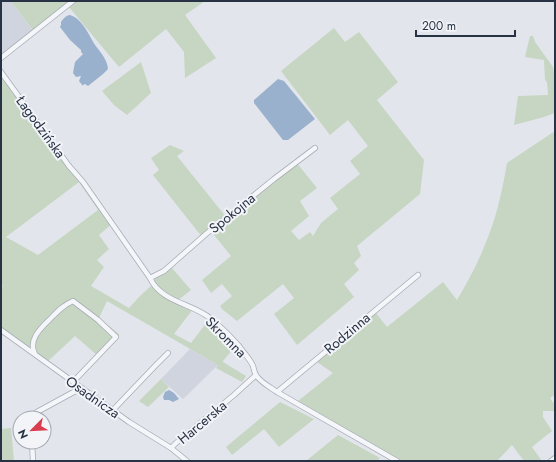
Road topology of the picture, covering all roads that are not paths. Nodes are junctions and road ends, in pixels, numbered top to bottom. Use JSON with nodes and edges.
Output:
{"nodes":[{"id":1,"x":74,"y":1,"type":"edge"},
{"id":2,"x":1,"y":58,"type":"edge"},
{"id":3,"x":1,"y":72,"type":"edge"},
{"id":4,"x":315,"y":148,"type":"dead end"},
{"id":5,"x":83,"y":182,"type":"joint"},
{"id":6,"x":418,"y":275,"type":"dead end"},
{"id":7,"x":150,"y":278,"type":"junction"},
{"id":8,"x":1,"y":330,"type":"edge"},
{"id":9,"x":168,"y":353,"type":"dead end"},
{"id":10,"x":36,"y":355,"type":"junction"},
{"id":11,"x":256,"y":375,"type":"junction"},
{"id":12,"x":73,"y":382,"type":"junction"},
{"id":13,"x":81,"y":388,"type":"junction"},
{"id":14,"x":277,"y":392,"type":"junction"},
{"id":15,"x":41,"y":410,"type":"edge"},
{"id":16,"x":113,"y":410,"type":"junction"},
{"id":17,"x":171,"y":448,"type":"junction"},
{"id":18,"x":32,"y":450,"type":"edge"},
{"id":19,"x":555,"y":458,"type":"edge"},
{"id":20,"x":33,"y":461,"type":"edge"},
{"id":21,"x":187,"y":461,"type":"edge"},
{"id":22,"x":396,"y":461,"type":"edge"},
{"id":23,"x":551,"y":461,"type":"edge"}],
"edges":[{"from":1,"to":2,"type":"street"},
{"from":3,"to":5,"type":"street","name":"Łagodzińska"},
{"from":4,"to":7,"type":"street","name":"Spokojna"},
{"from":5,"to":7,"type":"street","name":"Skromna"},
{"from":6,"to":14,"type":"street","name":"Rodzinna"},
{"from":7,"to":11,"type":"street","name":"Skromna"},
{"from":8,"to":10,"type":"street","name":"Osadnicza"},
{"from":9,"to":16,"type":"street"},
{"from":10,"to":12,"type":"street","name":"Osadnicza"},
{"from":10,"to":12,"type":"street"},
{"from":11,"to":14,"type":"street","name":"Skromna"},
{"from":11,"to":17,"type":"street","name":"Harcerska"},
{"from":12,"to":13,"type":"street","name":"Osadnicza"},
{"from":13,"to":15,"type":"street"},
{"from":13,"to":16,"type":"street","name":"Osadnicza"},
{"from":14,"to":22,"type":"street","name":"Skromna"},
{"from":16,"to":17,"type":"street","name":"Osadnicza"},
{"from":17,"to":21,"type":"street","name":"Osadnicza"},
{"from":18,"to":20,"type":"street"},
{"from":19,"to":23,"type":"street"}]}
